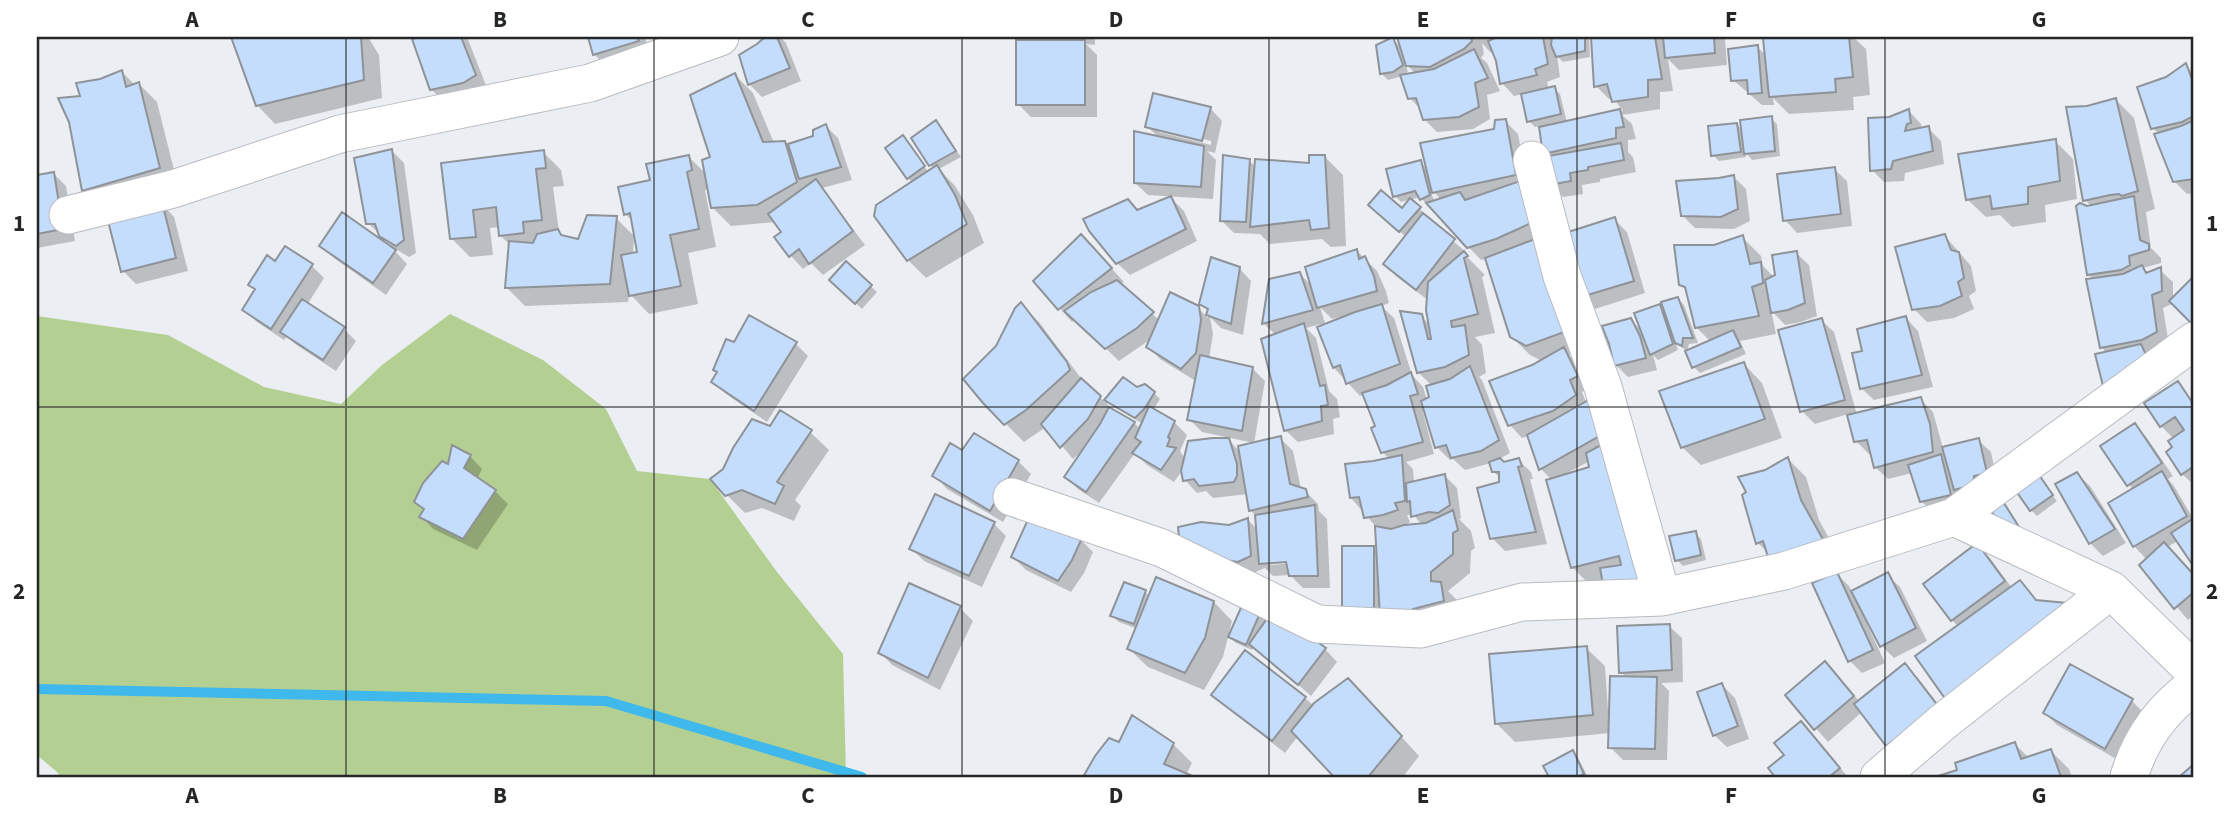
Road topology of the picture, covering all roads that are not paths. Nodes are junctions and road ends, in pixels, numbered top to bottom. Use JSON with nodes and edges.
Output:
{"nodes":[{"id":1,"x":720,"y":37,"type":"edge"},
{"id":2,"x":1532,"y":160,"type":"dead end"},
{"id":3,"x":68,"y":215,"type":"dead end"},
{"id":4,"x":2194,"y":341,"type":"edge"},
{"id":5,"x":1012,"y":498,"type":"dead end"},
{"id":6,"x":1954,"y":517,"type":"junction"},
{"id":7,"x":2111,"y":590,"type":"junction"},
{"id":8,"x":1662,"y":597,"type":"junction"},
{"id":9,"x":2194,"y":671,"type":"edge"},
{"id":10,"x":2194,"y":686,"type":"edge"},
{"id":11,"x":1879,"y":777,"type":"edge"},
{"id":12,"x":2129,"y":777,"type":"edge"}],
"edges":[{"from":1,"to":3,"type":"street"},
{"from":2,"to":8,"type":"street"},
{"from":4,"to":6,"type":"street"},
{"from":5,"to":8,"type":"street"},
{"from":6,"to":7,"type":"street"},
{"from":6,"to":8,"type":"street"},
{"from":7,"to":9,"type":"street"},
{"from":7,"to":11,"type":"street"},
{"from":10,"to":12,"type":"street"}]}
